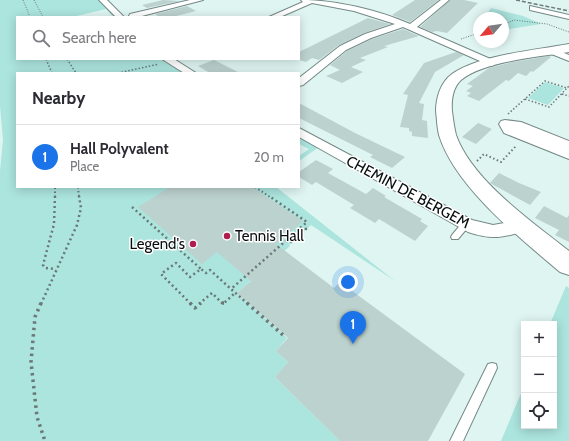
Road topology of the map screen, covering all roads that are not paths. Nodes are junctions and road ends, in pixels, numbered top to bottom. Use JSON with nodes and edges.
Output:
{"nodes":[{"id":1,"x":103,"y":0,"type":"edge"},
{"id":2,"x":199,"y":0,"type":"edge"},
{"id":3,"x":308,"y":0,"type":"edge"},
{"id":4,"x":445,"y":0,"type":"edge"},
{"id":5,"x":335,"y":2,"type":"edge"},
{"id":6,"x":533,"y":8,"type":"dead end"},
{"id":7,"x":119,"y":16,"type":"edge"},
{"id":8,"x":133,"y":16,"type":"dead end"},
{"id":9,"x":275,"y":16,"type":"edge"},
{"id":10,"x":569,"y":17,"type":"edge"},
{"id":11,"x":408,"y":25,"type":"junction"},
{"id":12,"x":569,"y":48,"type":"edge"},
{"id":13,"x":552,"y":51,"type":"junction"},
{"id":14,"x":569,"y":58,"type":"edge"},
{"id":15,"x":168,"y":60,"type":"edge"},
{"id":16,"x":492,"y":63,"type":"junction"},
{"id":17,"x":189,"y":72,"type":"edge"},
{"id":18,"x":300,"y":82,"type":"edge"},
{"id":19,"x":300,"y":133,"type":"edge"},
{"id":20,"x":569,"y":146,"type":"edge"},
{"id":21,"x":569,"y":155,"type":"edge"},
{"id":22,"x":466,"y":224,"type":"junction"},
{"id":23,"x":521,"y":226,"type":"junction"},
{"id":24,"x":455,"y":238,"type":"dead end"},
{"id":25,"x":569,"y":265,"type":"edge"},
{"id":26,"x":492,"y":368,"type":"dead end"},
{"id":27,"x":456,"y":441,"type":"edge"}],
"edges":[{"from":1,"to":7,"type":"street"},
{"from":2,"to":8,"type":"street"},
{"from":3,"to":5,"type":"street"},
{"from":3,"to":9,"type":"street"},
{"from":4,"to":11,"type":"street"},
{"from":5,"to":11,"type":"street"},
{"from":6,"to":10,"type":"street"},
{"from":11,"to":16,"type":"street"},
{"from":11,"to":18,"type":"street"},
{"from":12,"to":13,"type":"main road"},
{"from":13,"to":14,"type":"street"},
{"from":13,"to":16,"type":"main road"},
{"from":15,"to":17,"type":"street"},
{"from":16,"to":23,"type":"main road"},
{"from":19,"to":22,"type":"street","name":"CHEMIN DE BERGEM"},
{"from":20,"to":21,"type":"street"},
{"from":22,"to":23,"type":"street","name":"CHEMIN DE BERGEM"},
{"from":22,"to":24,"type":"lane"},
{"from":23,"to":25,"type":"main road"},
{"from":26,"to":27,"type":"lane"}]}
